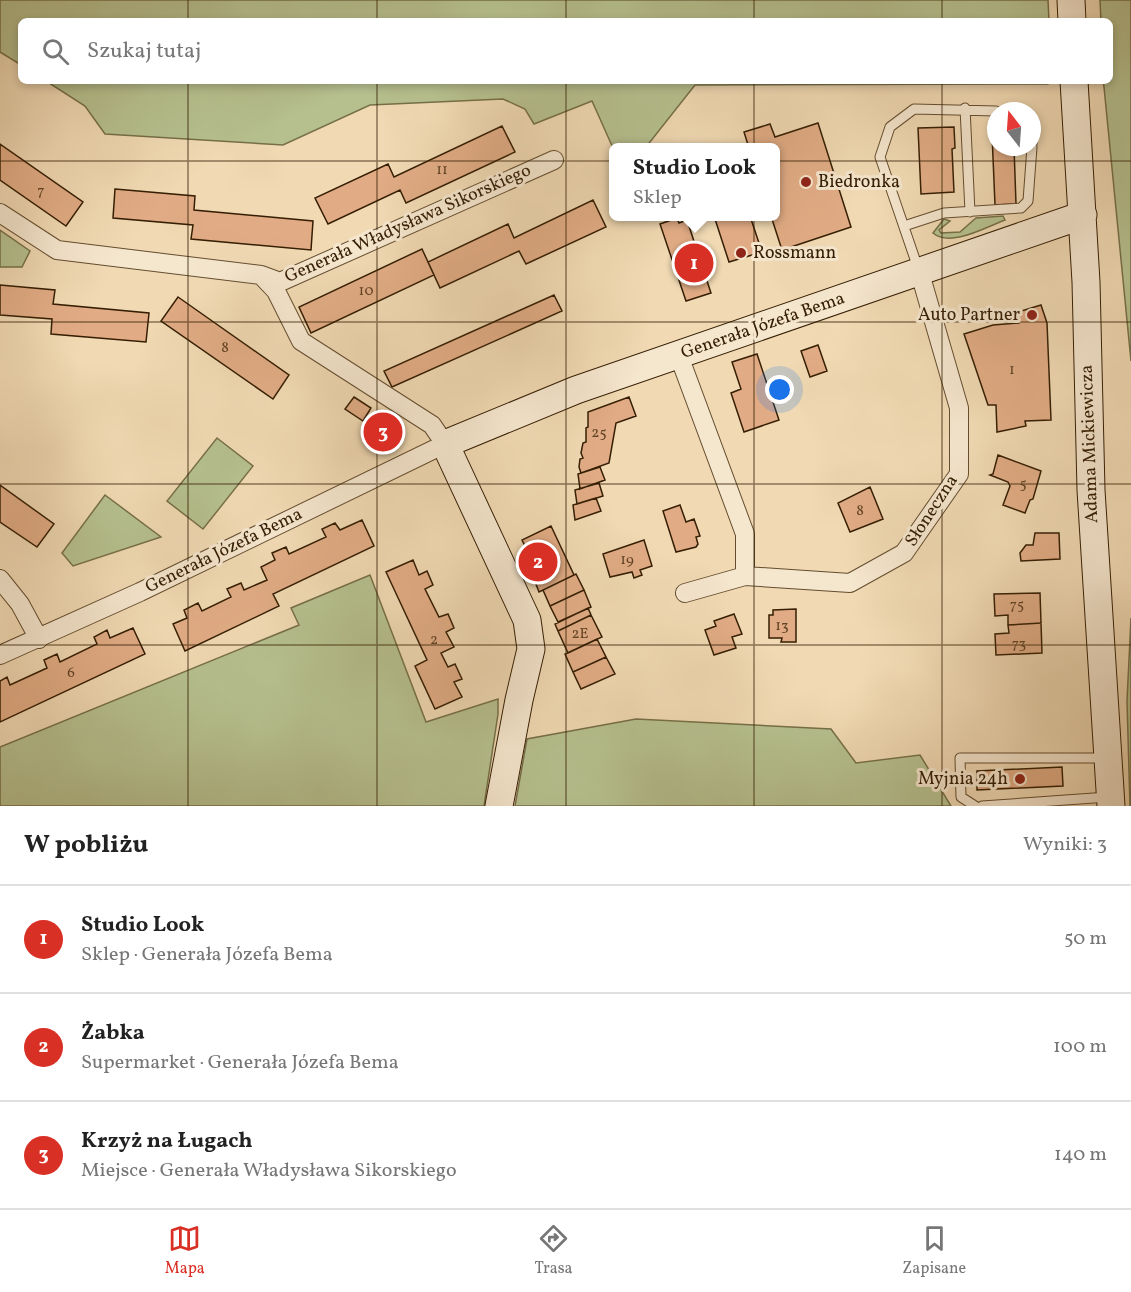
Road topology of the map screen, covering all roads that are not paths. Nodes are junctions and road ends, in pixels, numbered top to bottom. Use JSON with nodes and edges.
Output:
{"nodes":[{"id":1,"x":1071,"y":0,"type":"edge"},
{"id":2,"x":1072,"y":18,"type":"edge"},
{"id":3,"x":1074,"y":84,"type":"edge"},
{"id":4,"x":964,"y":108,"type":"junction"},
{"id":5,"x":987,"y":110,"type":"edge"},
{"id":6,"x":1031,"y":156,"type":"edge"},
{"id":7,"x":554,"y":160,"type":"dead end"},
{"id":8,"x":970,"y":212,"type":"junction"},
{"id":9,"x":0,"y":213,"type":"edge"},
{"id":10,"x":1083,"y":215,"type":"junction"},
{"id":11,"x":904,"y":226,"type":"junction"},
{"id":12,"x":919,"y":270,"type":"junction"},
{"id":13,"x":261,"y":274,"type":"junction"},
{"id":14,"x":679,"y":356,"type":"junction"},
{"id":15,"x":445,"y":444,"type":"junction"},
{"id":16,"x":745,"y":576,"type":"junction"},
{"id":17,"x":0,"y":579,"type":"edge"},
{"id":18,"x":685,"y":593,"type":"dead end"},
{"id":19,"x":39,"y":639,"type":"junction"},
{"id":20,"x":0,"y":655,"type":"edge"},
{"id":21,"x":1110,"y":758,"type":"junction"},
{"id":22,"x":1111,"y":802,"type":"edge"},
{"id":23,"x":499,"y":806,"type":"edge"},
{"id":24,"x":975,"y":806,"type":"edge"},
{"id":25,"x":982,"y":806,"type":"edge"}],
"edges":[{"from":1,"to":2,"type":"street"},
{"from":3,"to":10,"type":"street","name":"Adama Mickiewicza"},
{"from":4,"to":5,"type":"lane"},
{"from":4,"to":8,"type":"lane"},
{"from":4,"to":11,"type":"lane"},
{"from":6,"to":8,"type":"lane"},
{"from":7,"to":13,"type":"street","name":"Generała Władysława Sikorskiego"},
{"from":8,"to":11,"type":"lane"},
{"from":9,"to":13,"type":"street","name":"Generała Władysława Sikorskiego"},
{"from":10,"to":12,"type":"street","name":"Generała Józefa Bema"},
{"from":10,"to":21,"type":"street","name":"Adama Mickiewicza"},
{"from":11,"to":12,"type":"lane"},
{"from":12,"to":14,"type":"street","name":"Generała Józefa Bema"},
{"from":12,"to":16,"type":"street","name":"Słoneczna"},
{"from":13,"to":15,"type":"street","name":"Generała Władysława Sikorskiego"},
{"from":14,"to":15,"type":"street","name":"Generała Józefa Bema"},
{"from":14,"to":16,"type":"street"},
{"from":15,"to":19,"type":"street","name":"Generała Józefa Bema"},
{"from":15,"to":23,"type":"street"},
{"from":16,"to":18,"type":"street","name":"Słoneczna"},
{"from":17,"to":19,"type":"street"},
{"from":19,"to":20,"type":"street","name":"Generała Józefa Bema"},
{"from":21,"to":22,"type":"street","name":"Adama Mickiewicza"},
{"from":21,"to":24,"type":"lane"},
{"from":22,"to":25,"type":"lane"}]}
